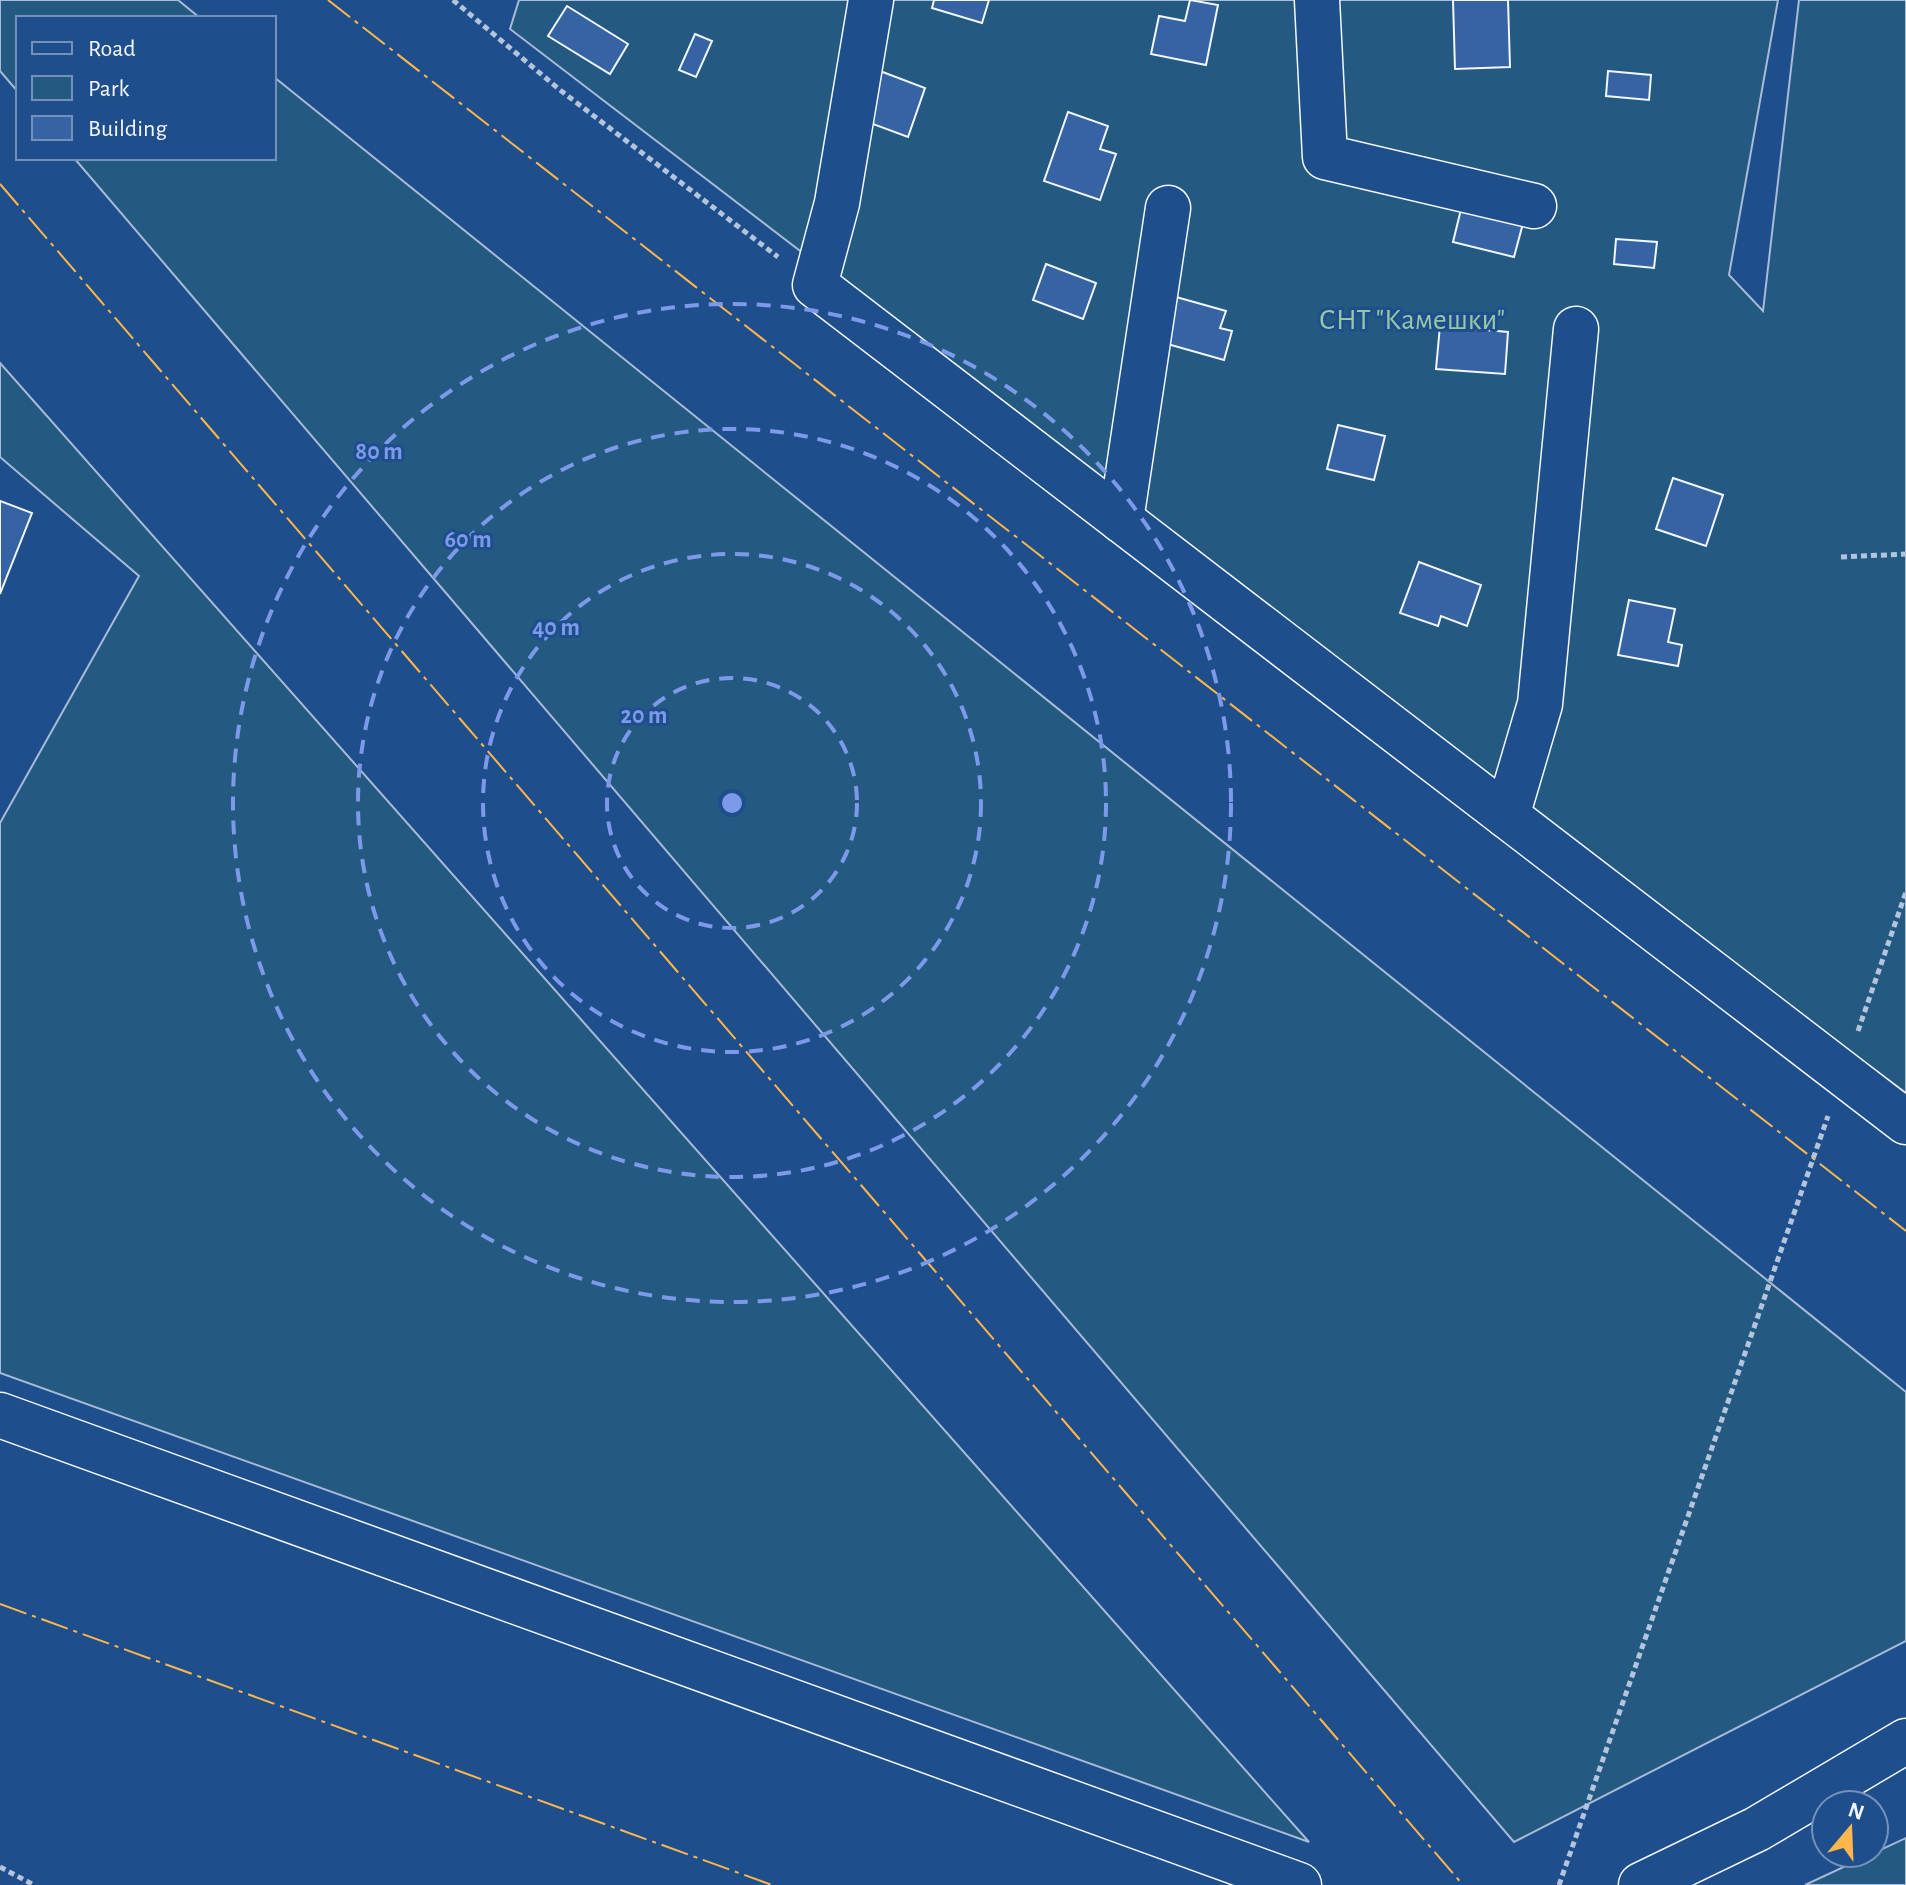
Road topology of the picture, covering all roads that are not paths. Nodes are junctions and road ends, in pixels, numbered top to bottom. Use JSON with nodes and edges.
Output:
{"nodes":[{"id":1,"x":871,"y":0,"type":"edge"},
{"id":2,"x":1317,"y":0,"type":"edge"},
{"id":3,"x":1534,"y":206,"type":"dead end"},
{"id":4,"x":1168,"y":208,"type":"dead end"},
{"id":5,"x":1576,"y":329,"type":"dead end"},
{"id":6,"x":1121,"y":520,"type":"junction"},
{"id":7,"x":1507,"y":816,"type":"junction"},
{"id":8,"x":1906,"y":1122,"type":"edge"},
{"id":9,"x":0,"y":1415,"type":"edge"},
{"id":10,"x":1906,"y":1741,"type":"edge"},
{"id":11,"x":1299,"y":1885,"type":"edge"},
{"id":12,"x":1641,"y":1885,"type":"edge"}],
"edges":[{"from":1,"to":6,"type":"street"},
{"from":2,"to":3,"type":"street"},
{"from":4,"to":6,"type":"street"},
{"from":5,"to":7,"type":"street"},
{"from":6,"to":7,"type":"street"},
{"from":7,"to":8,"type":"street"},
{"from":9,"to":11,"type":"street"},
{"from":10,"to":12,"type":"street"}]}
